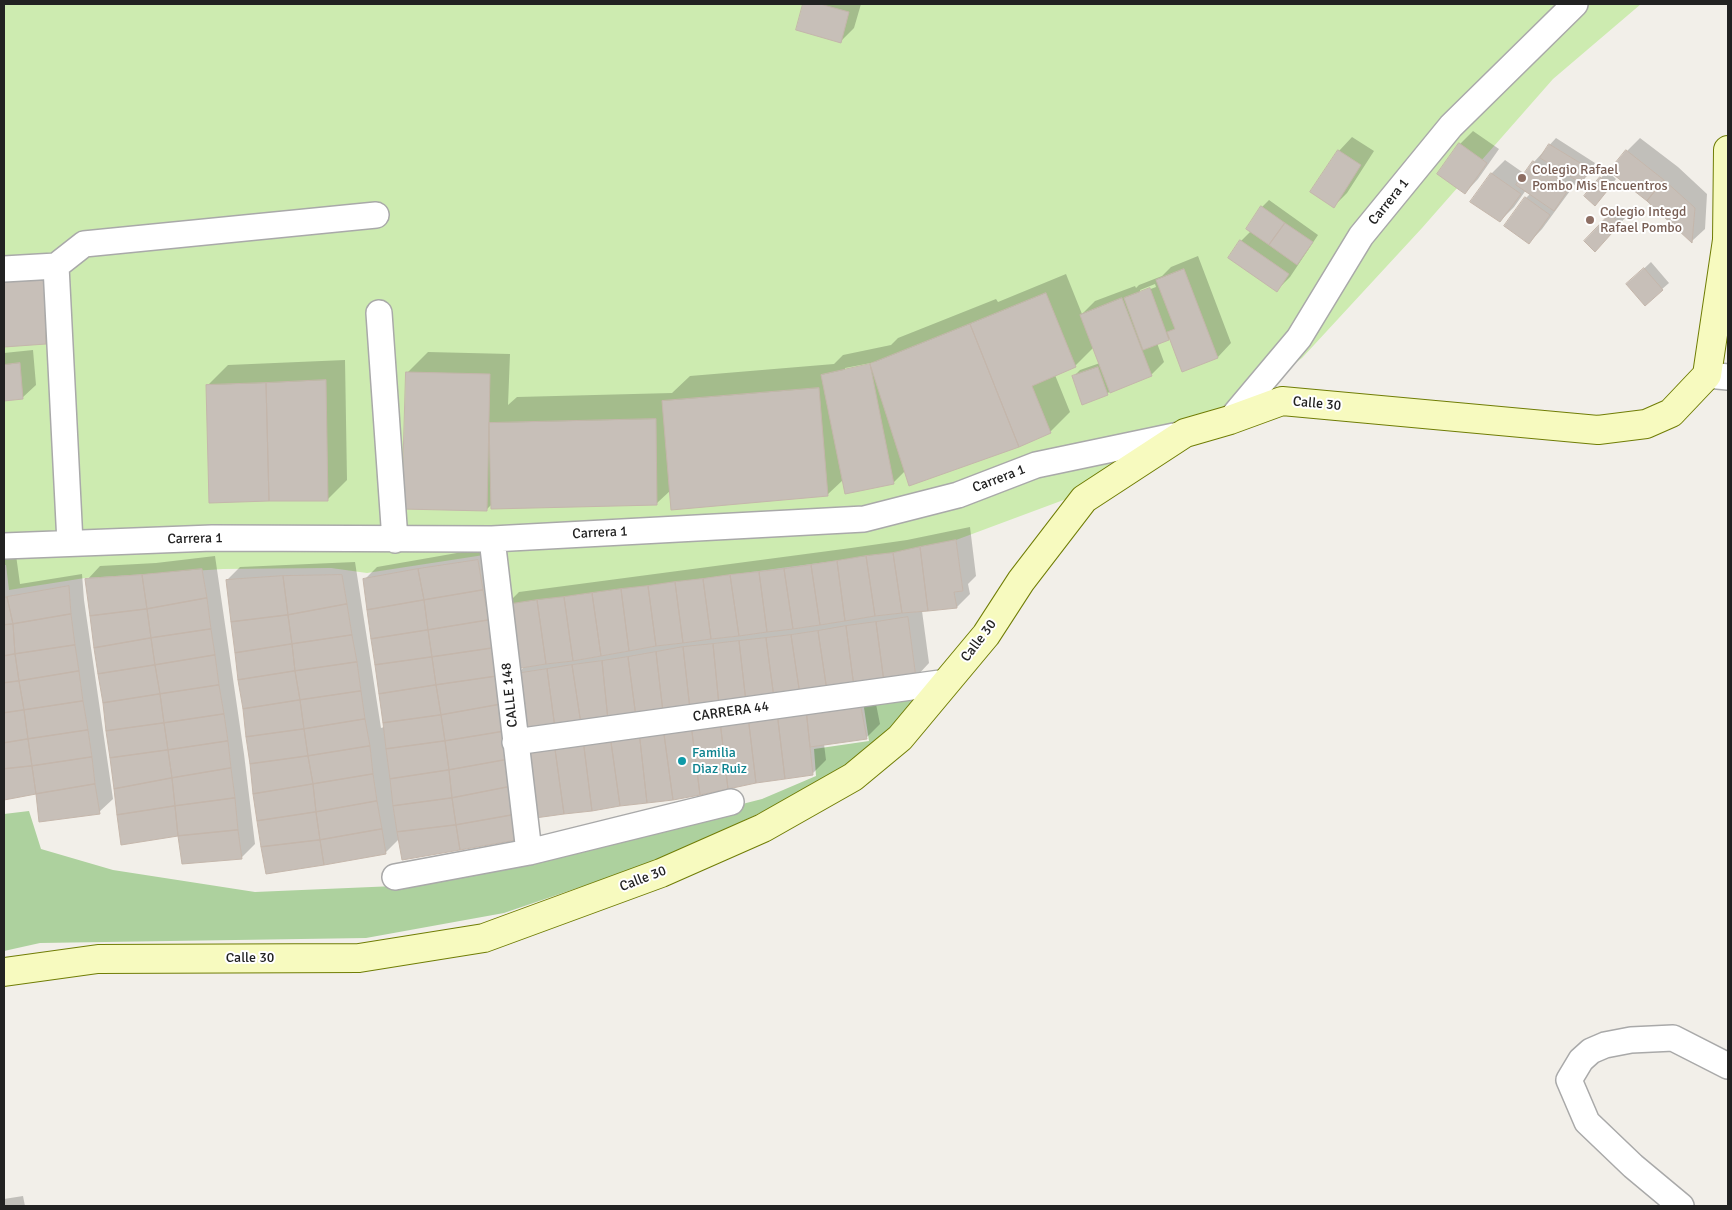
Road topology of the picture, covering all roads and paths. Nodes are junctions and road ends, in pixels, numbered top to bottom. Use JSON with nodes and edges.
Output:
{"nodes":[{"id":1,"x":1575,"y":4,"type":"edge"},
{"id":2,"x":1728,"y":150,"type":"edge"},
{"id":3,"x":376,"y":215,"type":"dead end"},
{"id":4,"x":56,"y":266,"type":"junction"},
{"id":5,"x":4,"y":269,"type":"edge"},
{"id":6,"x":379,"y":313,"type":"dead end"},
{"id":7,"x":1718,"y":376,"type":"edge"},
{"id":8,"x":1230,"y":420,"type":"junction"},
{"id":9,"x":1185,"y":434,"type":"junction"},
{"id":10,"x":492,"y":539,"type":"junction"},
{"id":11,"x":395,"y":540,"type":"junction"},
{"id":12,"x":70,"y":543,"type":"junction"},
{"id":13,"x":4,"y":546,"type":"edge"},
{"id":14,"x":947,"y":682,"type":"junction"},
{"id":15,"x":515,"y":742,"type":"junction"},
{"id":16,"x":731,"y":802,"type":"dead end"},
{"id":17,"x":528,"y":852,"type":"junction"},
{"id":18,"x":395,"y":877,"type":"dead end"},
{"id":19,"x":4,"y":972,"type":"edge"},
{"id":20,"x":1728,"y":1066,"type":"edge"},
{"id":21,"x":1681,"y":1206,"type":"edge"}],
"edges":[{"from":1,"to":8,"type":"street","name":"Carrera 1"},
{"from":2,"to":7,"type":"street","name":"Calle 30"},
{"from":3,"to":4,"type":"street"},
{"from":4,"to":5,"type":"street"},
{"from":4,"to":12,"type":"street"},
{"from":6,"to":11,"type":"street"},
{"from":7,"to":8,"type":"street","name":"Calle 30"},
{"from":8,"to":9,"type":"street","name":"Calle 30"},
{"from":9,"to":10,"type":"street","name":"Carrera 1"},
{"from":9,"to":14,"type":"street","name":"Calle 30"},
{"from":10,"to":11,"type":"street","name":"Carrera 1"},
{"from":10,"to":15,"type":"street","name":"CALLE 148"},
{"from":11,"to":12,"type":"street","name":"Carrera 1"},
{"from":12,"to":13,"type":"street","name":"Carrera 1"},
{"from":14,"to":15,"type":"street","name":"CARRERA 44"},
{"from":14,"to":19,"type":"street","name":"Calle 30"},
{"from":15,"to":17,"type":"street","name":"CALLE 148"},
{"from":16,"to":17,"type":"street"},
{"from":17,"to":18,"type":"street"},
{"from":20,"to":21,"type":"street"}]}
